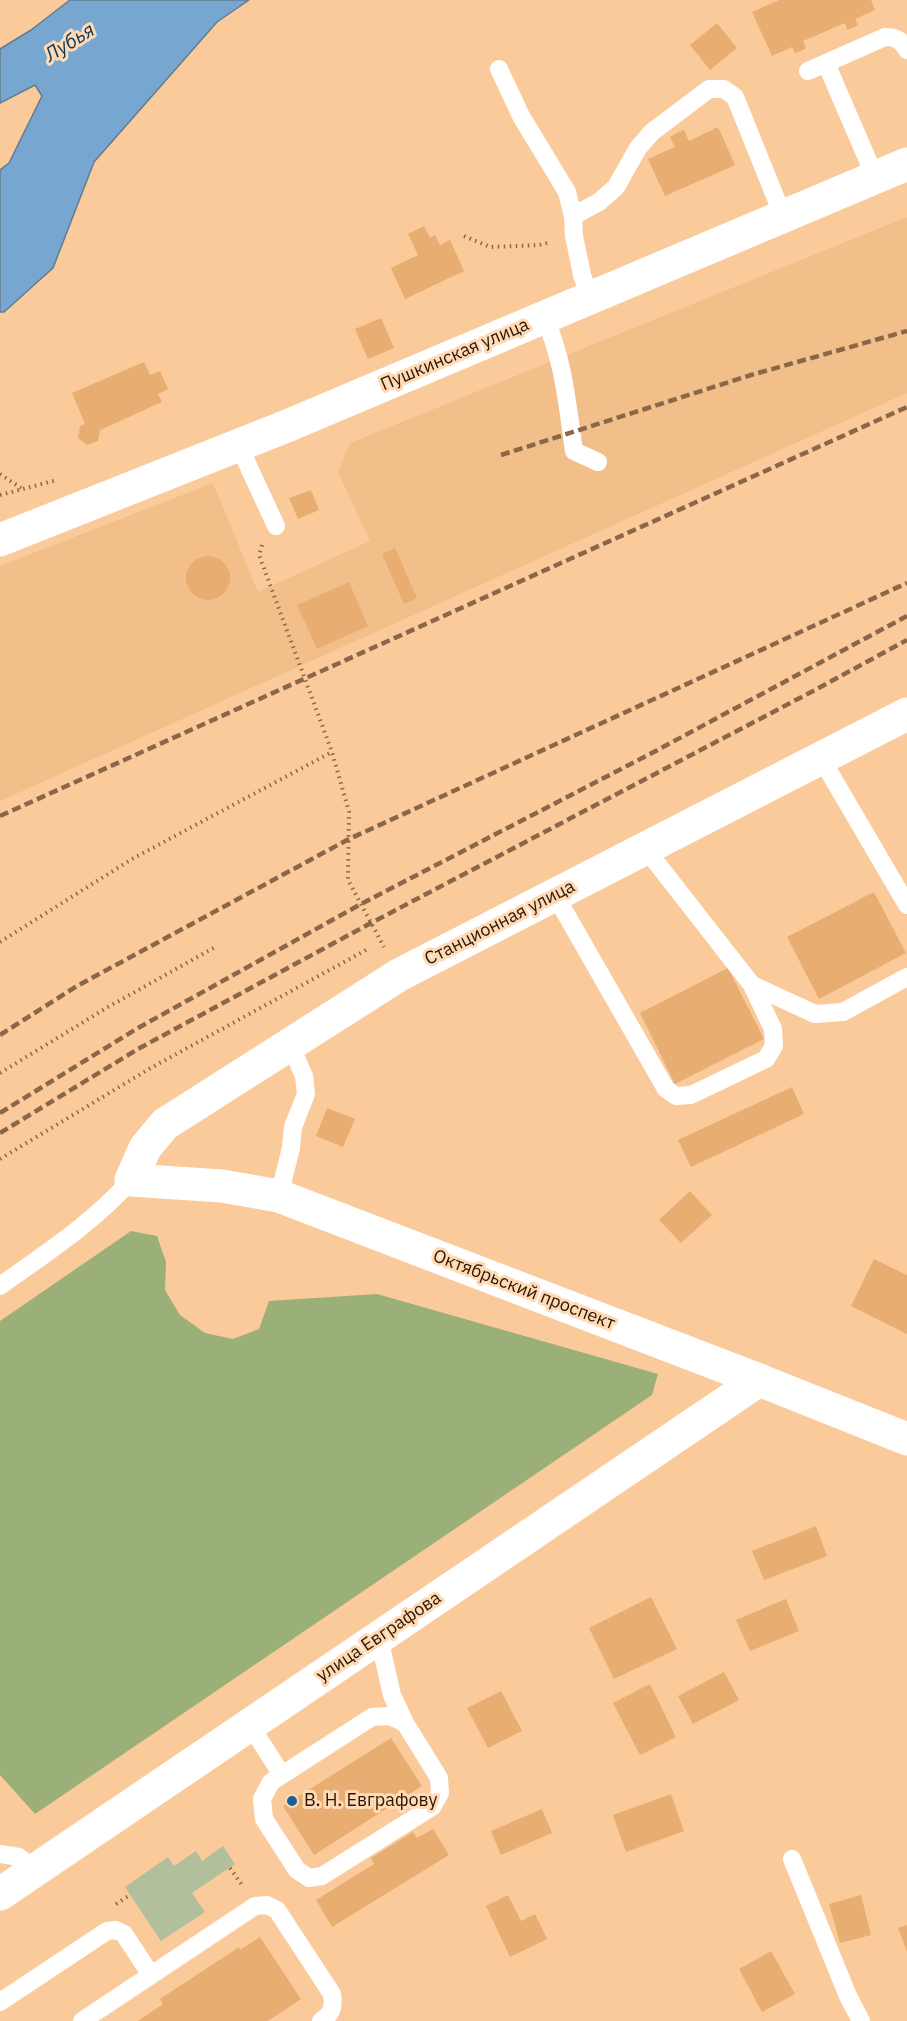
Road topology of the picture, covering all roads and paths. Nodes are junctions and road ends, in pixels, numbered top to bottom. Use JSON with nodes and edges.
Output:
{"nodes":[{"id":1,"x":907,"y":50,"type":"edge"},
{"id":2,"x":826,"y":63,"type":"junction"},
{"id":3,"x":499,"y":69,"type":"dead end"},
{"id":4,"x":808,"y":71,"type":"dead end"},
{"id":5,"x":907,"y":164,"type":"edge"},
{"id":6,"x":875,"y":177,"type":"junction"},
{"id":7,"x":573,"y":216,"type":"junction"},
{"id":8,"x":783,"y":216,"type":"junction"},
{"id":9,"x":464,"y":236,"type":"dead end"},
{"id":10,"x":573,"y":236,"type":"junction"},
{"id":11,"x":590,"y":297,"type":"junction"},
{"id":12,"x":544,"y":316,"type":"junction"},
{"id":13,"x":239,"y":446,"type":"junction"},
{"id":14,"x":598,"y":462,"type":"dead end"},
{"id":15,"x":0,"y":474,"type":"edge"},
{"id":16,"x":21,"y":488,"type":"dead end"},
{"id":17,"x":276,"y":526,"type":"joint"},
{"id":18,"x":0,"y":540,"type":"edge"},
{"id":19,"x":907,"y":714,"type":"edge"},
{"id":20,"x":332,"y":752,"type":"junction"},
{"id":21,"x":821,"y":758,"type":"junction"},
{"id":22,"x":645,"y":848,"type":"junction"},
{"id":23,"x":555,"y":895,"type":"junction"},
{"id":24,"x":907,"y":905,"type":"edge"},
{"id":25,"x":0,"y":942,"type":"edge"},
{"id":26,"x":217,"y":946,"type":"dead end"},
{"id":27,"x":366,"y":950,"type":"dead end"},
{"id":28,"x":399,"y":975,"type":"junction"},
{"id":29,"x":907,"y":977,"type":"edge"},
{"id":30,"x":752,"y":985,"type":"junction"},
{"id":31,"x":290,"y":1044,"type":"junction"},
{"id":32,"x":0,"y":1073,"type":"edge"},
{"id":33,"x":0,"y":1159,"type":"edge"},
{"id":34,"x":131,"y":1180,"type":"junction"},
{"id":35,"x":279,"y":1196,"type":"junction"},
{"id":36,"x":0,"y":1286,"type":"edge"},
{"id":37,"x":759,"y":1380,"type":"junction"},
{"id":38,"x":907,"y":1439,"type":"edge"},
{"id":39,"x":379,"y":1638,"type":"junction"},
{"id":40,"x":405,"y":1724,"type":"junction"},
{"id":41,"x":250,"y":1725,"type":"junction"},
{"id":42,"x":282,"y":1775,"type":"junction"},
{"id":43,"x":0,"y":1854,"type":"edge"},
{"id":44,"x":792,"y":1859,"type":"dead end"},
{"id":45,"x":35,"y":1870,"type":"junction"},
{"id":46,"x":0,"y":1894,"type":"edge"},
{"id":47,"x":151,"y":1975,"type":"junction"},
{"id":48,"x":0,"y":2002,"type":"edge"},
{"id":49,"x":82,"y":2021,"type":"edge"},
{"id":50,"x":321,"y":2021,"type":"edge"},
{"id":51,"x":861,"y":2021,"type":"edge"}],
"edges":[{"from":1,"to":2,"type":"lane"},
{"from":2,"to":4,"type":"lane"},
{"from":2,"to":6,"type":"lane"},
{"from":3,"to":7,"type":"lane"},
{"from":5,"to":6,"type":"street","name":"Пушкинская улица"},
{"from":6,"to":8,"type":"street","name":"Пушкинская улица"},
{"from":7,"to":8,"type":"lane"},
{"from":7,"to":10,"type":"lane"},
{"from":8,"to":11,"type":"street","name":"Пушкинская улица"},
{"from":9,"to":10,"type":"path"},
{"from":10,"to":11,"type":"lane"},
{"from":11,"to":12,"type":"street","name":"Пушкинская улица"},
{"from":12,"to":13,"type":"street","name":"Пушкинская улица"},
{"from":12,"to":14,"type":"lane"},
{"from":13,"to":17,"type":"lane"},
{"from":13,"to":18,"type":"street","name":"Пушкинская улица"},
{"from":15,"to":16,"type":"path"},
{"from":17,"to":20,"type":"path"},
{"from":19,"to":21,"type":"street","name":"Станционная улица"},
{"from":20,"to":25,"type":"path"},
{"from":20,"to":28,"type":"path"},
{"from":21,"to":22,"type":"street","name":"Станционная улица"},
{"from":21,"to":24,"type":"lane"},
{"from":22,"to":23,"type":"street","name":"Станционная улица"},
{"from":22,"to":30,"type":"lane"},
{"from":23,"to":28,"type":"street","name":"Станционная улица"},
{"from":23,"to":30,"type":"lane"},
{"from":26,"to":32,"type":"path"},
{"from":27,"to":33,"type":"path"},
{"from":28,"to":31,"type":"street","name":"Станционная улица"},
{"from":29,"to":30,"type":"lane"},
{"from":31,"to":34,"type":"street","name":"Станционная улица"},
{"from":31,"to":35,"type":"lane"},
{"from":34,"to":35,"type":"street","name":"Октябрьский проспект"},
{"from":34,"to":36,"type":"lane"},
{"from":35,"to":37,"type":"street","name":"Октябрьский проспект"},
{"from":37,"to":38,"type":"street","name":"Октябрьский проспект"},
{"from":37,"to":39,"type":"street","name":"улица Евграфова"},
{"from":39,"to":40,"type":"lane"},
{"from":39,"to":41,"type":"street","name":"улица Евграфова"},
{"from":40,"to":42,"type":"lane"},
{"from":40,"to":42,"type":"lane"},
{"from":41,"to":42,"type":"lane"},
{"from":41,"to":45,"type":"street","name":"улица Евграфова"},
{"from":43,"to":45,"type":"lane"},
{"from":44,"to":51,"type":"lane"},
{"from":45,"to":46,"type":"street","name":"улица Евграфова"},
{"from":47,"to":48,"type":"lane"},
{"from":47,"to":49,"type":"lane"},
{"from":47,"to":50,"type":"lane"}]}
